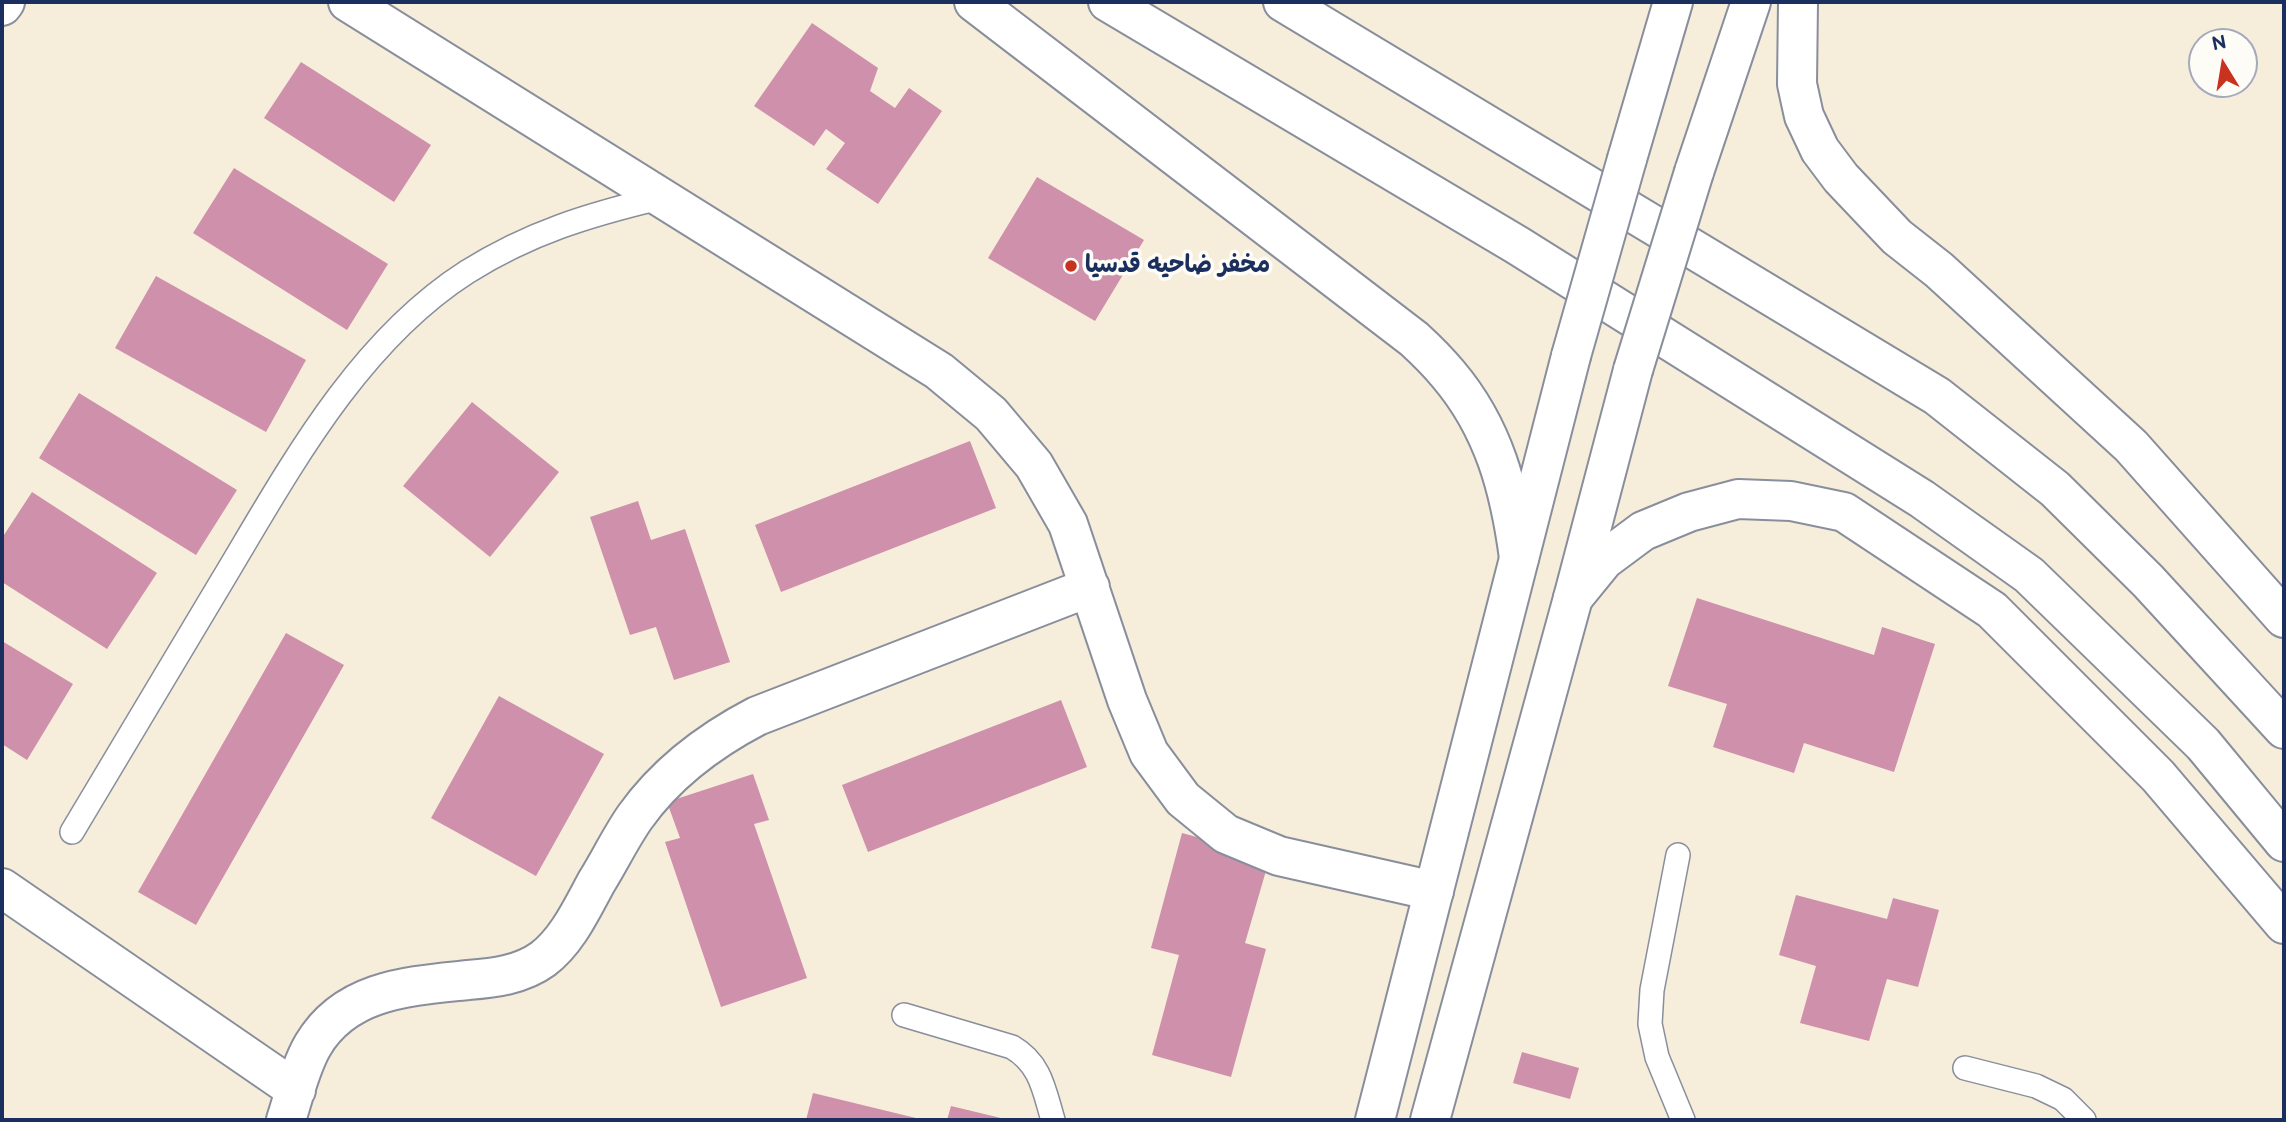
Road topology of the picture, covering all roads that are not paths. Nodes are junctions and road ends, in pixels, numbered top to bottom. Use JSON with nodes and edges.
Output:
{"nodes":[{"id":1,"x":5,"y":2,"type":"edge"},
{"id":2,"x":348,"y":2,"type":"edge"},
{"id":3,"x":974,"y":2,"type":"edge"},
{"id":4,"x":1108,"y":2,"type":"edge"},
{"id":5,"x":1283,"y":2,"type":"edge"},
{"id":6,"x":1673,"y":2,"type":"edge"},
{"id":7,"x":1751,"y":2,"type":"edge"},
{"id":8,"x":1798,"y":2,"type":"edge"},
{"id":9,"x":2,"y":6,"type":"edge"},
{"id":10,"x":659,"y":198,"type":"junction"},
{"id":11,"x":1519,"y":558,"type":"junction"},
{"id":12,"x":1090,"y":587,"type":"junction"},
{"id":13,"x":1573,"y":598,"type":"junction"},
{"id":14,"x":2284,"y":618,"type":"edge"},
{"id":15,"x":2284,"y":729,"type":"edge"},
{"id":16,"x":72,"y":832,"type":"dead end"},
{"id":17,"x":2284,"y":842,"type":"edge"},
{"id":18,"x":1678,"y":855,"type":"dead end"},
{"id":19,"x":2,"y":888,"type":"edge"},
{"id":20,"x":1434,"y":891,"type":"junction"},
{"id":21,"x":2284,"y":924,"type":"edge"},
{"id":22,"x":904,"y":1015,"type":"dead end"},
{"id":23,"x":1965,"y":1068,"type":"dead end"},
{"id":24,"x":291,"y":1105,"type":"edge"},
{"id":25,"x":1054,"y":1120,"type":"edge"},
{"id":26,"x":1375,"y":1120,"type":"edge"},
{"id":27,"x":1430,"y":1120,"type":"edge"},
{"id":28,"x":1683,"y":1120,"type":"edge"},
{"id":29,"x":2084,"y":1120,"type":"edge"}],
"edges":[{"from":1,"to":9,"type":"main road"},
{"from":2,"to":10,"type":"main road"},
{"from":3,"to":11,"type":"main road"},
{"from":4,"to":17,"type":"main road"},
{"from":5,"to":15,"type":"main road"},
{"from":6,"to":11,"type":"main road","bridge":true},
{"from":7,"to":13,"type":"main road","bridge":true},
{"from":8,"to":14,"type":"main road"},
{"from":10,"to":12,"type":"main road"},
{"from":10,"to":16,"type":"lane"},
{"from":11,"to":20,"type":"main road"},
{"from":12,"to":20,"type":"main road"},
{"from":12,"to":24,"type":"main road"},
{"from":13,"to":21,"type":"main road"},
{"from":13,"to":27,"type":"main road"},
{"from":18,"to":28,"type":"lane"},
{"from":19,"to":24,"type":"main road"},
{"from":20,"to":26,"type":"main road"},
{"from":22,"to":25,"type":"lane"},
{"from":23,"to":29,"type":"lane"}]}
